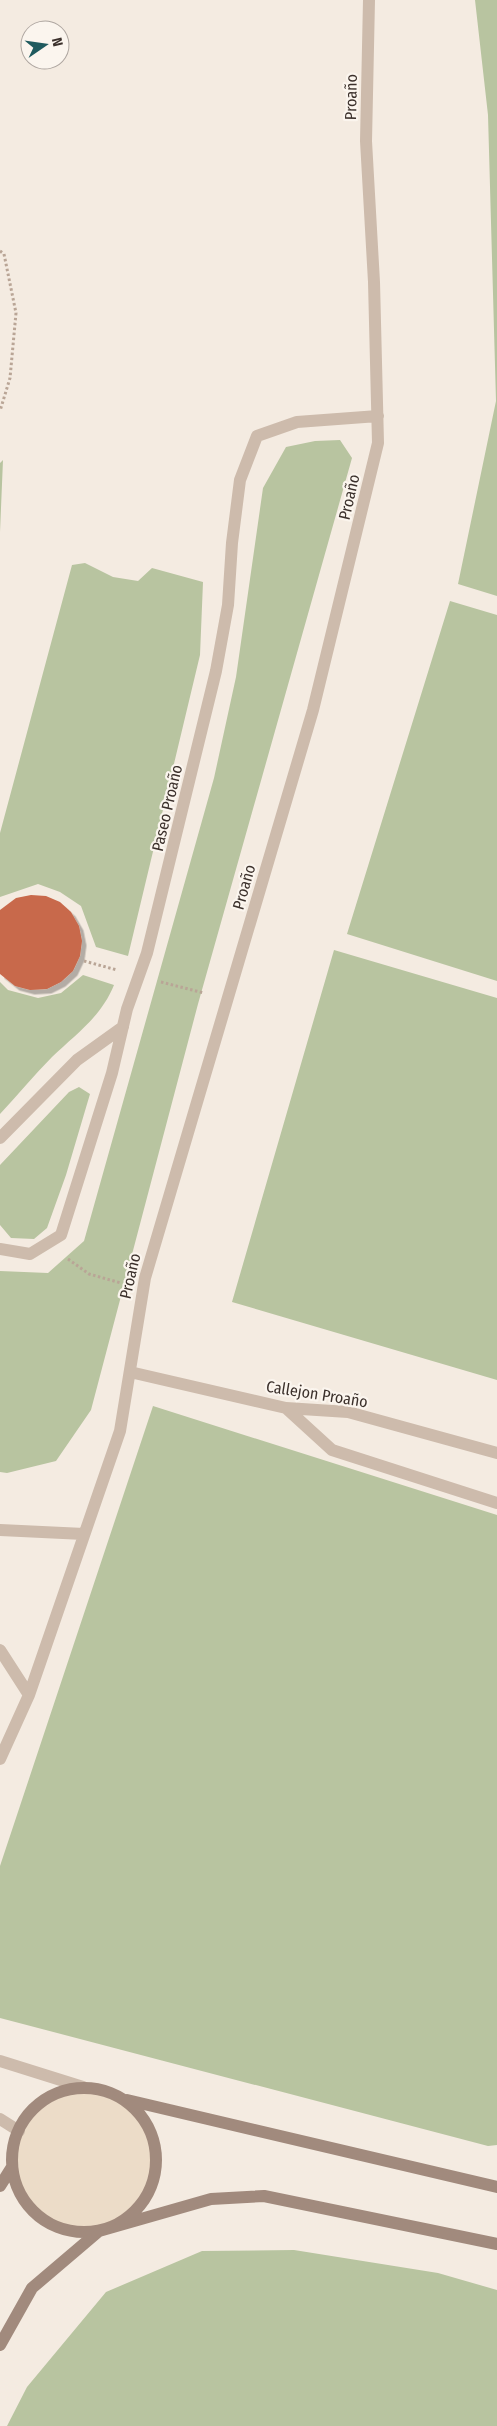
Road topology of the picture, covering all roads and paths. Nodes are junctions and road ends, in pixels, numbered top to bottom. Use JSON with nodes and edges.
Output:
{"nodes":[{"id":1,"x":369,"y":0,"type":"edge"},
{"id":2,"x":0,"y":250,"type":"edge"},
{"id":3,"x":0,"y":411,"type":"edge"},
{"id":4,"x":378,"y":416,"type":"junction"},
{"id":5,"x":84,"y":961,"type":"dead end"},
{"id":6,"x":140,"y":976,"type":"junction"},
{"id":7,"x":228,"y":1000,"type":"junction"},
{"id":8,"x":123,"y":1027,"type":"junction"},
{"id":9,"x":0,"y":1138,"type":"edge"},
{"id":10,"x":47,"y":1244,"type":"junction"},
{"id":11,"x":0,"y":1249,"type":"edge"},
{"id":12,"x":143,"y":1289,"type":"junction"},
{"id":13,"x":130,"y":1372,"type":"junction"},
{"id":14,"x":286,"y":1408,"type":"junction"},
{"id":15,"x":497,"y":1454,"type":"edge"},
{"id":16,"x":497,"y":1502,"type":"edge"},
{"id":17,"x":0,"y":1530,"type":"edge"},
{"id":18,"x":84,"y":1534,"type":"junction"},
{"id":19,"x":0,"y":1650,"type":"edge"},
{"id":20,"x":29,"y":1695,"type":"junction"},
{"id":21,"x":0,"y":1758,"type":"edge"},
{"id":22,"x":0,"y":2061,"type":"edge"},
{"id":23,"x":83,"y":2087,"type":"junction"},
{"id":24,"x":126,"y":2100,"type":"junction"},
{"id":25,"x":0,"y":2119,"type":"edge"},
{"id":26,"x":19,"y":2131,"type":"junction"},
{"id":27,"x":12,"y":2166,"type":"junction"},
{"id":28,"x":0,"y":2186,"type":"edge"},
{"id":29,"x":497,"y":2187,"type":"edge"},
{"id":30,"x":99,"y":2231,"type":"junction"},
{"id":31,"x":497,"y":2244,"type":"edge"},
{"id":32,"x":0,"y":2345,"type":"edge"}],
"edges":[{"from":1,"to":4,"type":"lane","name":"Proaño"},
{"from":2,"to":3,"type":"path"},
{"from":4,"to":6,"type":"lane","name":"Paseo Proaño"},
{"from":4,"to":7,"type":"lane","name":"Proaño"},
{"from":5,"to":6,"type":"path"},
{"from":6,"to":7,"type":"path"},
{"from":6,"to":8,"type":"lane","name":"Paseo Proaño"},
{"from":7,"to":12,"type":"lane","name":"Proaño"},
{"from":8,"to":9,"type":"lane"},
{"from":8,"to":10,"type":"lane","name":"Paseo Proaño"},
{"from":10,"to":11,"type":"lane","name":"Paseo Proaño"},
{"from":10,"to":12,"type":"path"},
{"from":12,"to":13,"type":"lane","name":"Proaño"},
{"from":13,"to":14,"type":"lane","name":"Callejon Proaño"},
{"from":13,"to":18,"type":"lane","name":"Proaño"},
{"from":14,"to":15,"type":"lane","name":"Callejon Proaño"},
{"from":14,"to":16,"type":"lane"},
{"from":17,"to":18,"type":"lane"},
{"from":18,"to":20,"type":"lane","name":"Proaño"},
{"from":19,"to":20,"type":"lane"},
{"from":20,"to":21,"type":"lane","name":"Proaño"},
{"from":22,"to":23,"type":"lane"},
{"from":23,"to":24,"type":"main road"},
{"from":23,"to":26,"type":"main road"},
{"from":24,"to":29,"type":"main road"},
{"from":24,"to":30,"type":"main road"},
{"from":25,"to":26,"type":"lane"},
{"from":26,"to":27,"type":"main road"},
{"from":27,"to":28,"type":"main road"},
{"from":27,"to":30,"type":"main road"},
{"from":30,"to":31,"type":"main road"},
{"from":30,"to":32,"type":"main road"}]}
